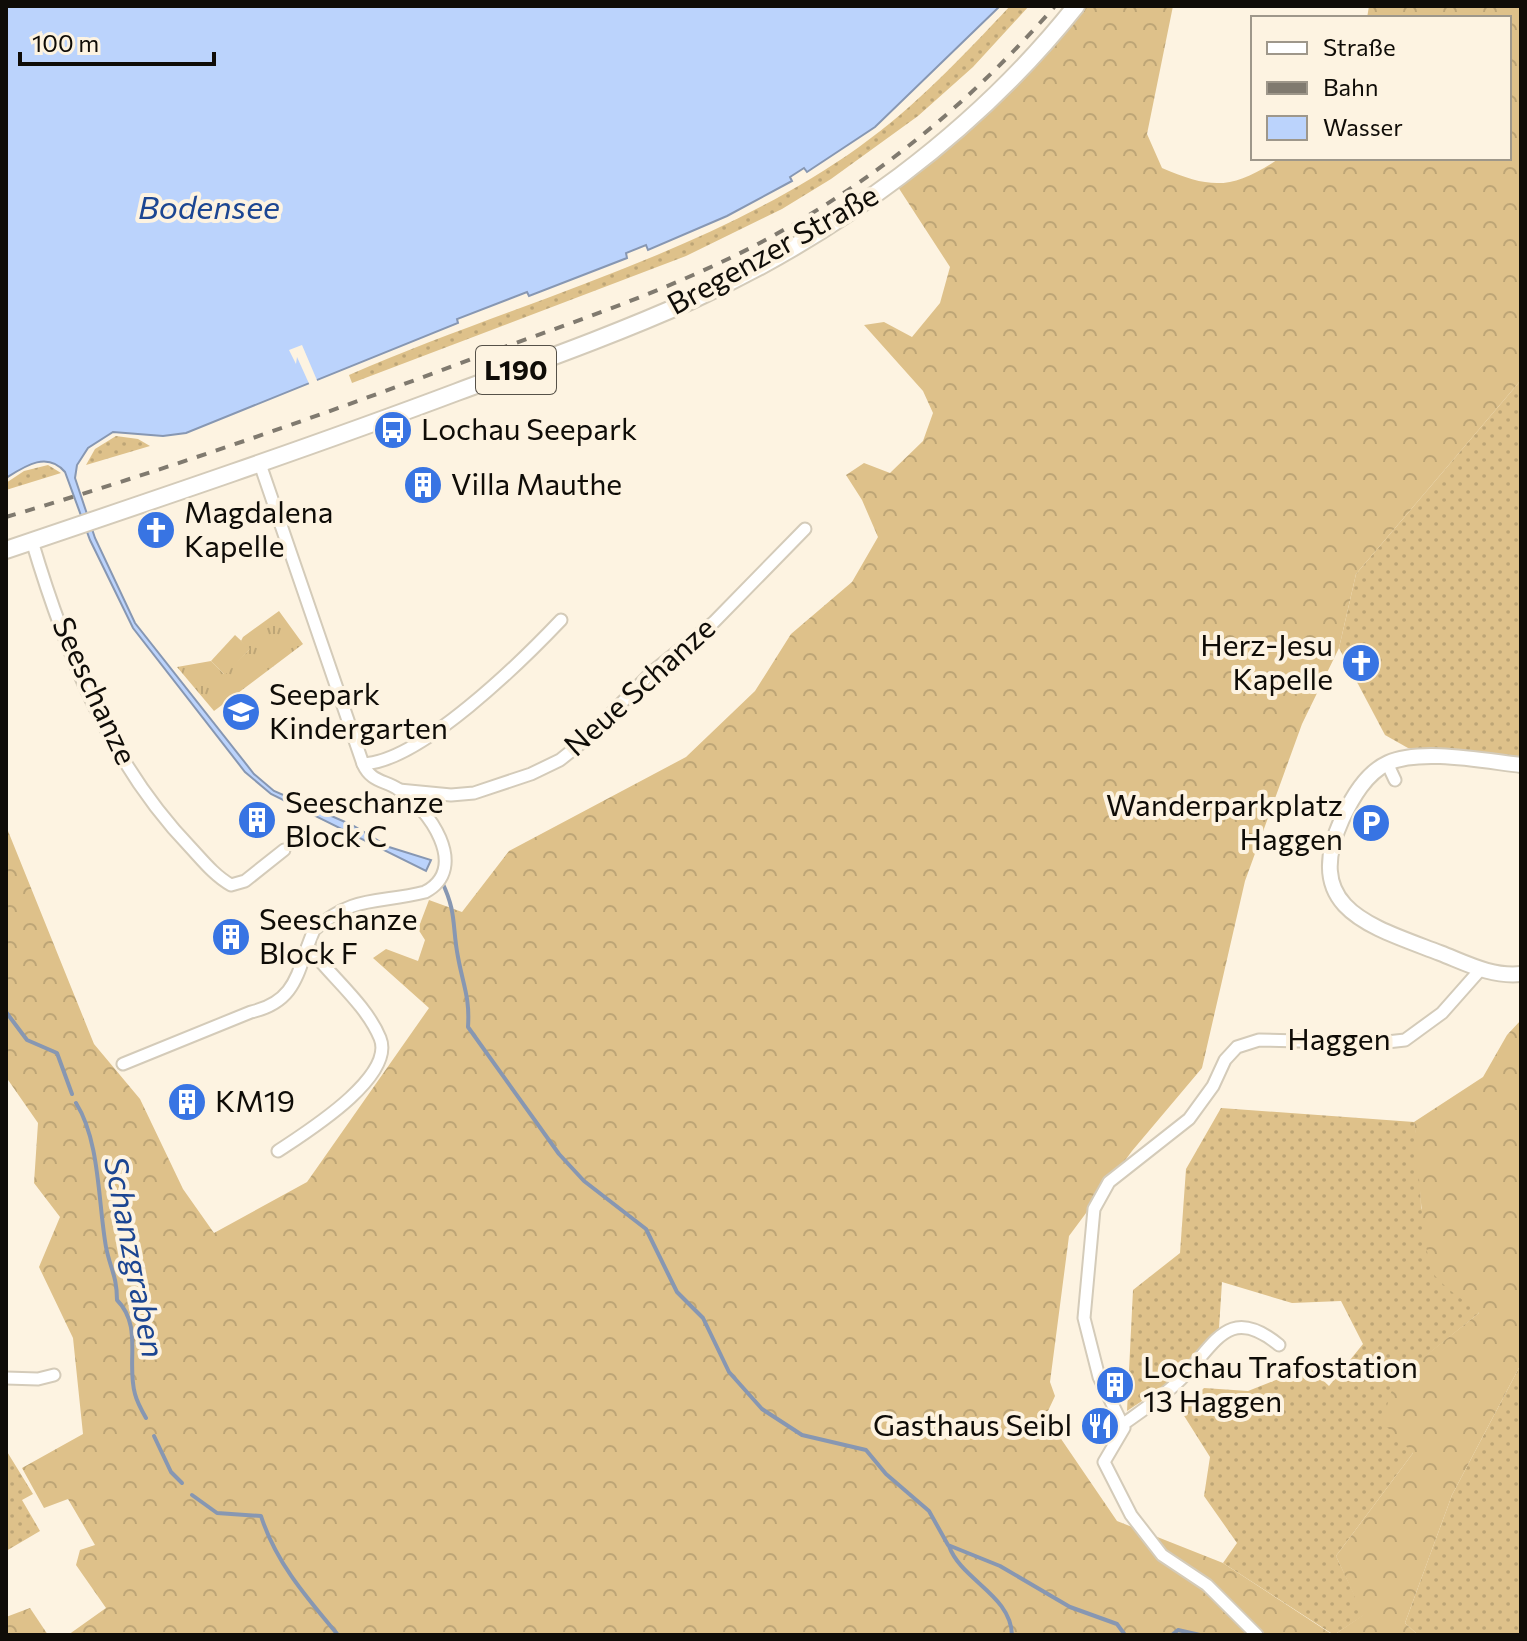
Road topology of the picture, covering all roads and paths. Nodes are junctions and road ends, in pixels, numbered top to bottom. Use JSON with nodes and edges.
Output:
{"nodes":[{"id":1,"x":1076,"y":6,"type":"edge"},
{"id":2,"x":260,"y":464,"type":"junction"},
{"id":3,"x":805,"y":529,"type":"dead end"},
{"id":4,"x":32,"y":541,"type":"junction"},
{"id":5,"x":6,"y":550,"type":"edge"},
{"id":6,"x":561,"y":620,"type":"dead end"},
{"id":7,"x":1387,"y":763,"type":"junction"},
{"id":8,"x":363,"y":764,"type":"junction"},
{"id":9,"x":1521,"y":765,"type":"edge"},
{"id":10,"x":1395,"y":780,"type":"dead end"},
{"id":11,"x":399,"y":790,"type":"junction"},
{"id":12,"x":284,"y":850,"type":"dead end"},
{"id":13,"x":308,"y":946,"type":"junction"},
{"id":14,"x":1480,"y":970,"type":"junction"},
{"id":15,"x":1521,"y":974,"type":"edge"},
{"id":16,"x":123,"y":1064,"type":"dead end"},
{"id":17,"x":278,"y":1151,"type":"dead end"},
{"id":18,"x":1279,"y":1345,"type":"dead end"},
{"id":19,"x":54,"y":1375,"type":"dead end"},
{"id":20,"x":6,"y":1378,"type":"edge"},
{"id":21,"x":1122,"y":1425,"type":"junction"},
{"id":22,"x":1257,"y":1635,"type":"edge"}],
"edges":[{"from":1,"to":2,"type":"main road","name":"Bregenzer Straße","number":"L190"},
{"from":2,"to":4,"type":"main road","name":"Bregenzer Straße","number":"L190"},
{"from":2,"to":8,"type":"street"},
{"from":3,"to":11,"type":"street","name":"Neue Schanze"},
{"from":4,"to":5,"type":"main road","name":"Bregenzer Straße","number":"L190"},
{"from":4,"to":12,"type":"street","name":"Seeschanze"},
{"from":6,"to":8,"type":"street"},
{"from":7,"to":9,"type":"street"},
{"from":7,"to":10,"type":"street"},
{"from":7,"to":14,"type":"street"},
{"from":8,"to":11,"type":"street"},
{"from":11,"to":13,"type":"street"},
{"from":13,"to":16,"type":"street"},
{"from":13,"to":17,"type":"street"},
{"from":14,"to":15,"type":"street"},
{"from":14,"to":21,"type":"street","name":"Haggen"},
{"from":18,"to":21,"type":"street"},
{"from":19,"to":20,"type":"street"},
{"from":21,"to":22,"type":"street"}]}
